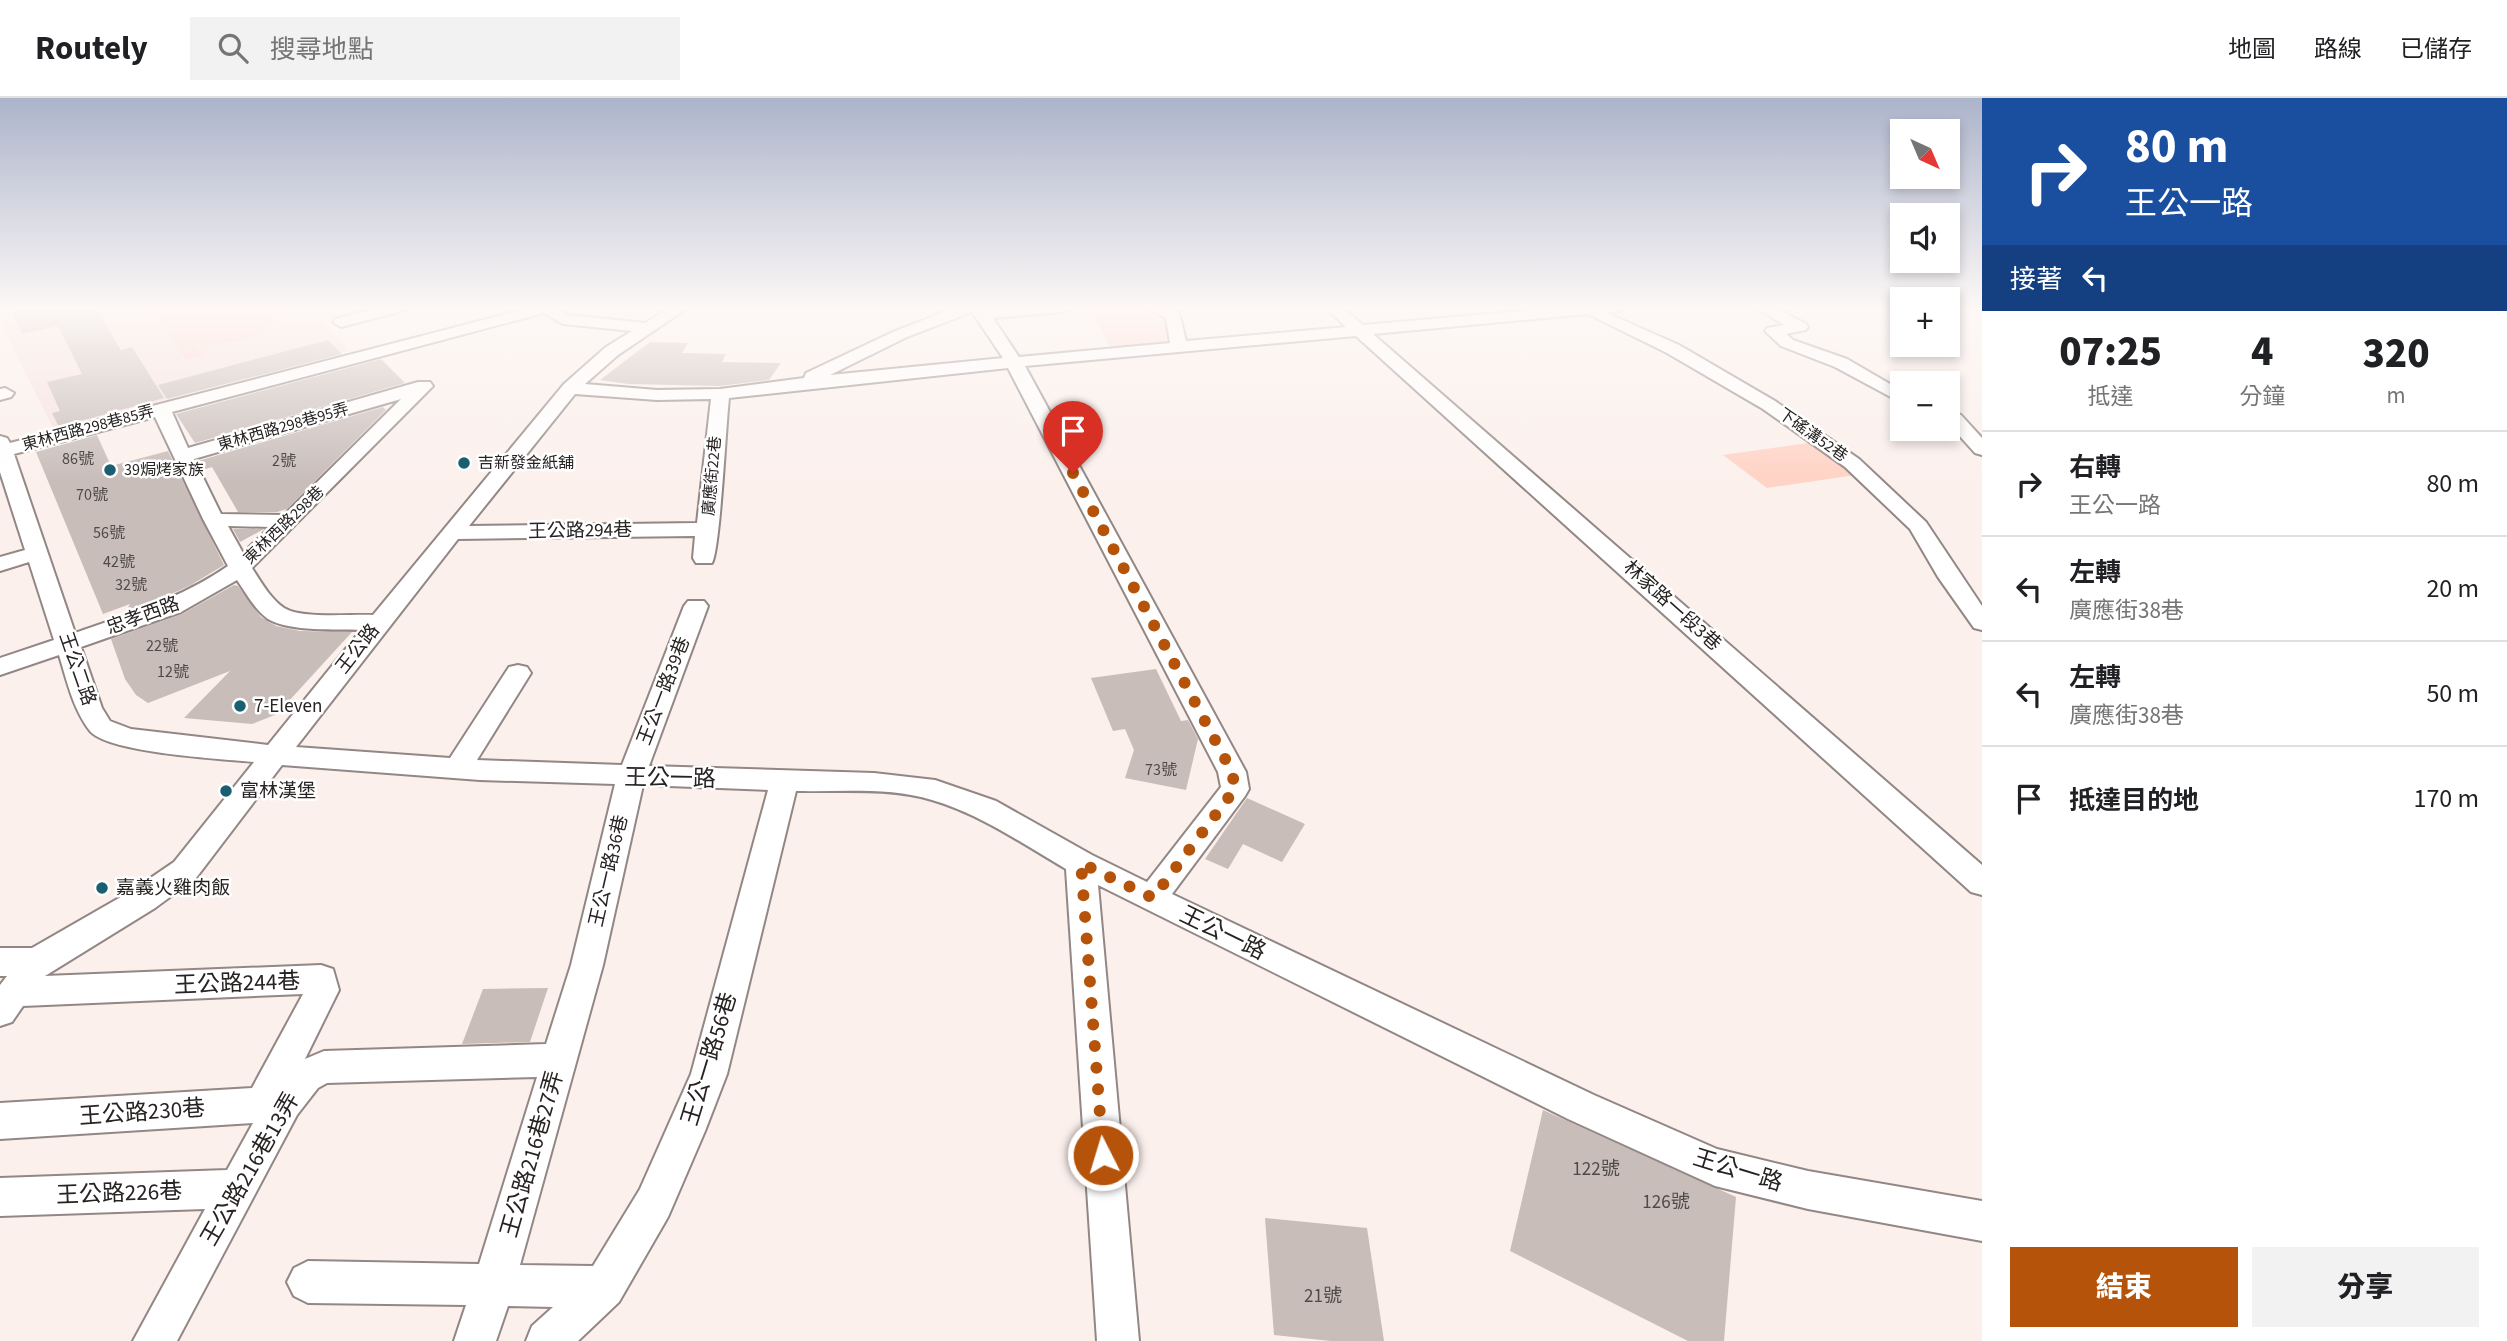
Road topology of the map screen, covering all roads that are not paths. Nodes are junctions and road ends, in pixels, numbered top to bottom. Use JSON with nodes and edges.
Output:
{"nodes":[{"id":1,"x":326,"y":365,"type":"edge"},
{"id":2,"x":596,"y":365,"type":"edge"},
{"id":3,"x":838,"y":365,"type":"edge"},
{"id":4,"x":984,"y":365,"type":"edge"},
{"id":5,"x":1016,"y":365,"type":"edge"},
{"id":6,"x":1399,"y":365,"type":"edge"},
{"id":7,"x":1700,"y":365,"type":"edge"},
{"id":8,"x":1844,"y":365,"type":"edge"},
{"id":9,"x":802,"y":383,"type":"junction"},
{"id":10,"x":424,"y":386,"type":"joint"},
{"id":11,"x":570,"y":388,"type":"junction"},
{"id":12,"x":1890,"y":391,"type":"edge"},
{"id":13,"x":720,"y":394,"type":"junction"},
{"id":14,"x":161,"y":409,"type":"junction"},
{"id":15,"x":1960,"y":425,"type":"edge"},
{"id":16,"x":2,"y":446,"type":"edge"},
{"id":17,"x":1982,"y":449,"type":"edge"},
{"id":18,"x":182,"y":456,"type":"junction"},
{"id":19,"x":216,"y":520,"type":"junction"},
{"id":20,"x":289,"y":521,"type":"junction"},
{"id":21,"x":708,"y":528,"type":"junction"},
{"id":22,"x":452,"y":533,"type":"junction"},
{"id":23,"x":38,"y":553,"type":"junction"},
{"id":24,"x":704,"y":558,"type":"dead end"},
{"id":25,"x":0,"y":564,"type":"edge"},
{"id":26,"x":240,"y":568,"type":"junction"},
{"id":27,"x":696,"y":606,"type":"dead end"},
{"id":28,"x":379,"y":623,"type":"junction"},
{"id":29,"x":1982,"y":623,"type":"edge"},
{"id":30,"x":67,"y":643,"type":"junction"},
{"id":31,"x":0,"y":667,"type":"edge"},
{"id":32,"x":518,"y":673,"type":"dead end"},
{"id":33,"x":274,"y":755,"type":"junction"},
{"id":34,"x":458,"y":768,"type":"junction"},
{"id":35,"x":631,"y":777,"type":"junction"},
{"id":36,"x":785,"y":780,"type":"junction"},
{"id":37,"x":1081,"y":863,"type":"junction"},
{"id":38,"x":1982,"y":883,"type":"edge"},
{"id":39,"x":1153,"y":898,"type":"junction"},
{"id":40,"x":0,"y":962,"type":"edge"},
{"id":41,"x":37,"y":962,"type":"junction"},
{"id":42,"x":587,"y":965,"type":"joint"},
{"id":43,"x":7,"y":1002,"type":"edge"},
{"id":44,"x":559,"y":1060,"type":"junction"},
{"id":45,"x":274,"y":1104,"type":"junction"},
{"id":46,"x":0,"y":1121,"type":"edge"},
{"id":47,"x":237,"y":1189,"type":"junction"},
{"id":48,"x":0,"y":1197,"type":"edge"},
{"id":49,"x":1982,"y":1221,"type":"edge"},
{"id":50,"x":309,"y":1282,"type":"dead end"},
{"id":51,"x":493,"y":1287,"type":"junction"},
{"id":52,"x":604,"y":1287,"type":"junction"},
{"id":53,"x":154,"y":1341,"type":"edge"},
{"id":54,"x":475,"y":1341,"type":"edge"},
{"id":55,"x":547,"y":1341,"type":"edge"},
{"id":56,"x":1118,"y":1341,"type":"edge"}],
"edges":[{"from":1,"to":14,"type":"street","name":"東林西路298巷85弄"},
{"from":2,"to":11,"type":"street","name":"王公路"},
{"from":3,"to":9,"type":"street"},
{"from":4,"to":9,"type":"street"},
{"from":5,"to":39,"type":"street"},
{"from":6,"to":38,"type":"street","name":"林家路一段3巷"},
{"from":7,"to":29,"type":"street","name":"下磘溝52巷"},
{"from":8,"to":12,"type":"street"},
{"from":9,"to":13,"type":"street"},
{"from":10,"to":18,"type":"street","name":"東林西路298巷95弄"},
{"from":10,"to":20,"type":"street","name":"東林西路298巷"},
{"from":11,"to":13,"type":"street"},
{"from":11,"to":22,"type":"street","name":"王公路"},
{"from":13,"to":21,"type":"street","name":"廣應街22巷"},
{"from":14,"to":16,"type":"street","name":"東林西路298巷85弄"},
{"from":14,"to":18,"type":"street","name":"東林西路298巷"},
{"from":15,"to":17,"type":"street"},
{"from":16,"to":23,"type":"street","name":"王公二路"},
{"from":18,"to":19,"type":"street","name":"東林西路298巷"},
{"from":19,"to":20,"type":"street"},
{"from":19,"to":26,"type":"street","name":"東林西路298巷"},
{"from":20,"to":26,"type":"street","name":"東林西路298巷"},
{"from":21,"to":22,"type":"street","name":"王公路294巷"},
{"from":21,"to":24,"type":"street","name":"廣應街22巷"},
{"from":22,"to":28,"type":"street","name":"王公路"},
{"from":23,"to":25,"type":"street"},
{"from":23,"to":30,"type":"street","name":"王公二路"},
{"from":26,"to":28,"type":"street"},
{"from":26,"to":30,"type":"street","name":"忠孝西路"},
{"from":27,"to":35,"type":"street","name":"王公一路39巷"},
{"from":28,"to":33,"type":"street","name":"王公路"},
{"from":30,"to":31,"type":"street","name":"忠孝西路"},
{"from":30,"to":33,"type":"street","name":"王公二路"},
{"from":32,"to":34,"type":"street"},
{"from":33,"to":34,"type":"street","name":"王公一路"},
{"from":33,"to":41,"type":"street","name":"王公路"},
{"from":34,"to":35,"type":"street","name":"王公一路"},
{"from":35,"to":36,"type":"street","name":"王公一路"},
{"from":35,"to":42,"type":"street","name":"王公一路36巷"},
{"from":36,"to":37,"type":"street","name":"王公一路"},
{"from":36,"to":52,"type":"street","name":"王公一路56巷"},
{"from":37,"to":39,"type":"street","name":"王公一路"},
{"from":37,"to":56,"type":"street"},
{"from":39,"to":49,"type":"street","name":"王公一路"},
{"from":40,"to":41,"type":"street"},
{"from":41,"to":43,"type":"street","name":"王公路"},
{"from":42,"to":44,"type":"street","name":"王公路216巷27弄"},
{"from":43,"to":45,"type":"street","name":"王公路244巷"},
{"from":44,"to":45,"type":"street","name":"王公路216巷13弄"},
{"from":44,"to":51,"type":"street","name":"王公路216巷27弄"},
{"from":45,"to":46,"type":"street","name":"王公路230巷"},
{"from":45,"to":47,"type":"street","name":"王公路216巷13弄"},
{"from":47,"to":48,"type":"street","name":"王公路226巷"},
{"from":47,"to":53,"type":"street","name":"王公路216巷13弄"},
{"from":50,"to":51,"type":"street"},
{"from":51,"to":52,"type":"street"},
{"from":51,"to":54,"type":"street","name":"王公路216巷27弄"},
{"from":52,"to":55,"type":"street","name":"王公一路56巷"}]}
